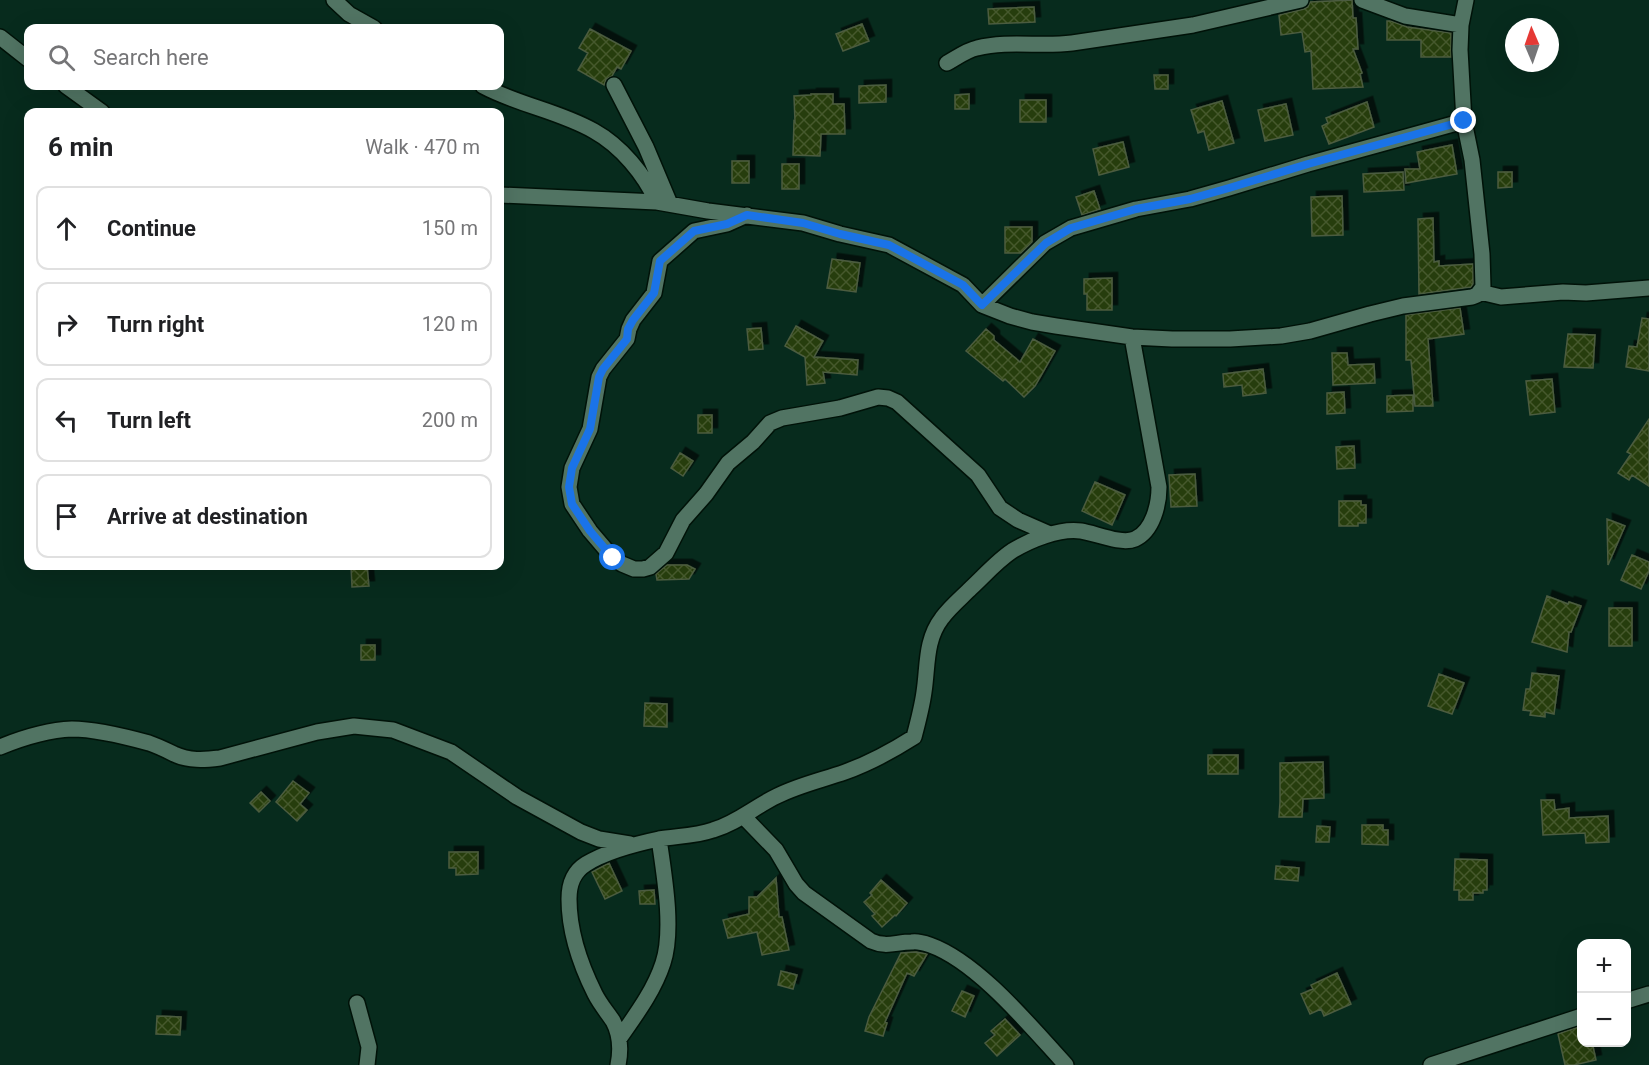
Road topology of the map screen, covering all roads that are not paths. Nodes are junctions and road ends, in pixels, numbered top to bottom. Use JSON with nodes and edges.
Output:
{"nodes":[{"id":1,"x":334,"y":0,"type":"edge"},
{"id":2,"x":1301,"y":0,"type":"edge"},
{"id":3,"x":1362,"y":0,"type":"edge"},
{"id":4,"x":1466,"y":0,"type":"edge"},
{"id":5,"x":367,"y":24,"type":"edge"},
{"id":6,"x":1461,"y":25,"type":"junction"},
{"id":7,"x":0,"y":37,"type":"edge"},
{"id":8,"x":24,"y":56,"type":"edge"},
{"id":9,"x":947,"y":63,"type":"dead end"},
{"id":10,"x":614,"y":85,"type":"dead end"},
{"id":11,"x":72,"y":90,"type":"edge"},
{"id":12,"x":490,"y":90,"type":"edge"},
{"id":13,"x":96,"y":108,"type":"edge"},
{"id":14,"x":1464,"y":121,"type":"junction"},
{"id":15,"x":504,"y":195,"type":"edge"},
{"id":16,"x":664,"y":203,"type":"junction"},
{"id":17,"x":747,"y":215,"type":"junction"},
{"id":18,"x":1649,"y":288,"type":"edge"},
{"id":19,"x":1480,"y":291,"type":"junction"},
{"id":20,"x":982,"y":305,"type":"junction"},
{"id":21,"x":1132,"y":337,"type":"junction"},
{"id":22,"x":1050,"y":534,"type":"junction"},
{"id":23,"x":0,"y":747,"type":"edge"},
{"id":24,"x":744,"y":817,"type":"junction"},
{"id":25,"x":659,"y":839,"type":"junction"},
{"id":26,"x":636,"y":845,"type":"junction"},
{"id":27,"x":1649,"y":994,"type":"edge"},
{"id":28,"x":1631,"y":999,"type":"edge"},
{"id":29,"x":357,"y":1003,"type":"dead end"},
{"id":30,"x":1577,"y":1017,"type":"edge"},
{"id":31,"x":619,"y":1039,"type":"junction"},
{"id":32,"x":367,"y":1065,"type":"edge"},
{"id":33,"x":618,"y":1065,"type":"edge"},
{"id":34,"x":1065,"y":1065,"type":"edge"},
{"id":35,"x":1431,"y":1065,"type":"edge"}],
"edges":[{"from":1,"to":5,"type":"street"},
{"from":2,"to":9,"type":"street"},
{"from":3,"to":6,"type":"street"},
{"from":4,"to":6,"type":"street"},
{"from":6,"to":14,"type":"street"},
{"from":7,"to":8,"type":"street"},
{"from":10,"to":16,"type":"street"},
{"from":11,"to":13,"type":"street"},
{"from":12,"to":16,"type":"street"},
{"from":14,"to":19,"type":"street"},
{"from":14,"to":20,"type":"street"},
{"from":15,"to":16,"type":"street"},
{"from":16,"to":17,"type":"street"},
{"from":17,"to":20,"type":"street"},
{"from":17,"to":22,"type":"street"},
{"from":18,"to":19,"type":"street"},
{"from":19,"to":21,"type":"street"},
{"from":20,"to":21,"type":"street"},
{"from":21,"to":22,"type":"street"},
{"from":22,"to":24,"type":"street"},
{"from":23,"to":26,"type":"street"},
{"from":24,"to":25,"type":"street"},
{"from":24,"to":34,"type":"street"},
{"from":25,"to":26,"type":"street"},
{"from":25,"to":31,"type":"street"},
{"from":26,"to":31,"type":"street"},
{"from":27,"to":28,"type":"street"},
{"from":29,"to":32,"type":"street"},
{"from":30,"to":35,"type":"street"},
{"from":31,"to":33,"type":"street"}]}
